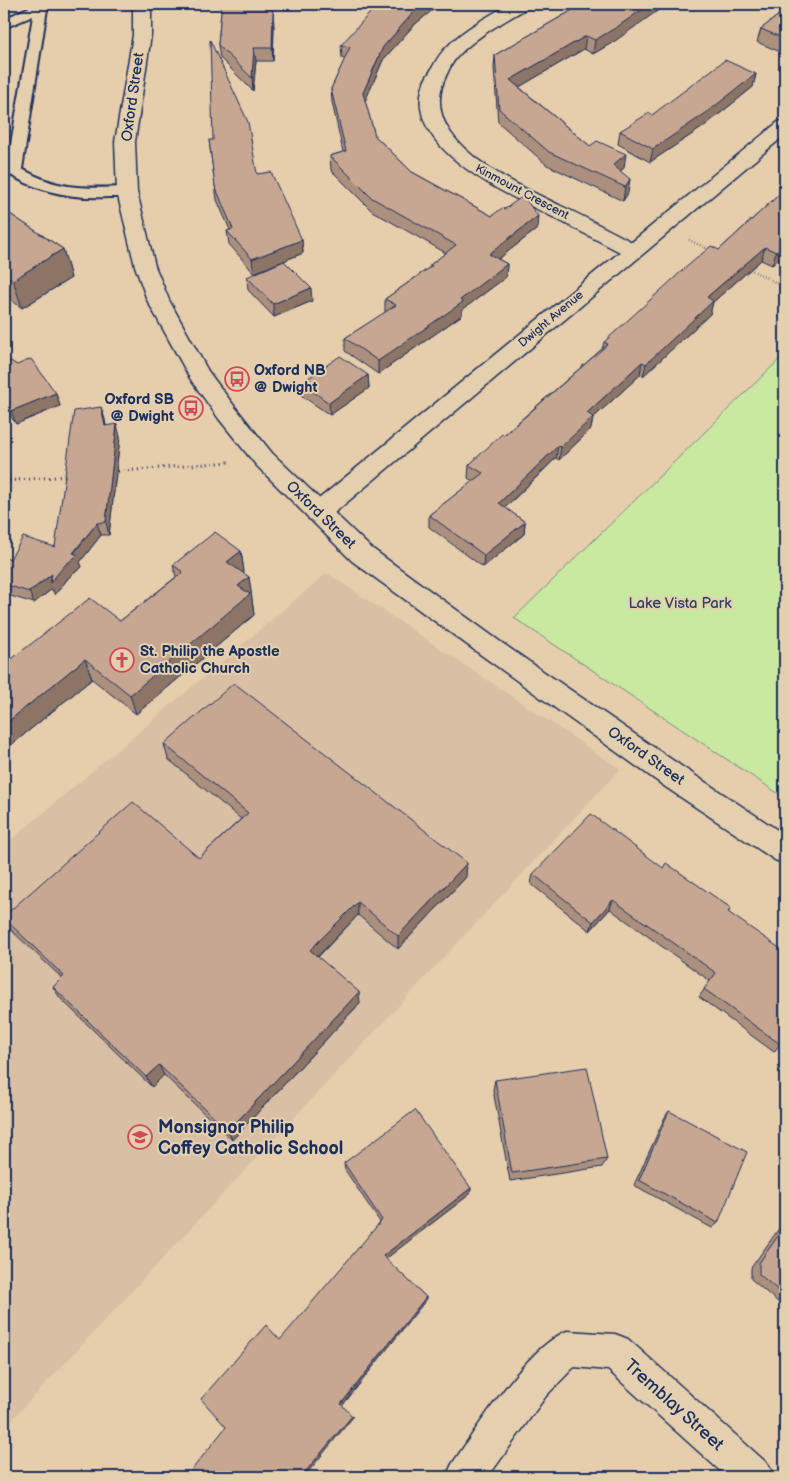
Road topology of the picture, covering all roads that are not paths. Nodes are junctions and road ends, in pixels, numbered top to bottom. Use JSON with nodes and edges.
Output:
{"nodes":[{"id":1,"x":142,"y":4,"type":"edge"},
{"id":2,"x":521,"y":4,"type":"edge"},
{"id":3,"x":44,"y":5,"type":"edge"},
{"id":4,"x":4,"y":24,"type":"edge"},
{"id":5,"x":785,"y":126,"type":"edge"},
{"id":6,"x":9,"y":168,"type":"edge"},
{"id":7,"x":128,"y":192,"type":"junction"},
{"id":8,"x":634,"y":250,"type":"junction"},
{"id":9,"x":318,"y":513,"type":"junction"},
{"id":10,"x":785,"y":851,"type":"edge"},
{"id":11,"x":464,"y":1477,"type":"edge"},
{"id":12,"x":755,"y":1477,"type":"edge"}],
"edges":[{"from":1,"to":7,"type":"street","name":"Oxford Street"},
{"from":2,"to":8,"type":"street","name":"Kinmount Crescent"},
{"from":3,"to":4,"type":"lane"},
{"from":3,"to":6,"type":"lane"},
{"from":5,"to":8,"type":"street","name":"Dwight Avenue"},
{"from":6,"to":7,"type":"lane"},
{"from":7,"to":9,"type":"street","name":"Oxford Street"},
{"from":8,"to":9,"type":"street","name":"Dwight Avenue"},
{"from":9,"to":10,"type":"street","name":"Oxford Street"},
{"from":11,"to":12,"type":"street","name":"Tremblay Street"}]}
